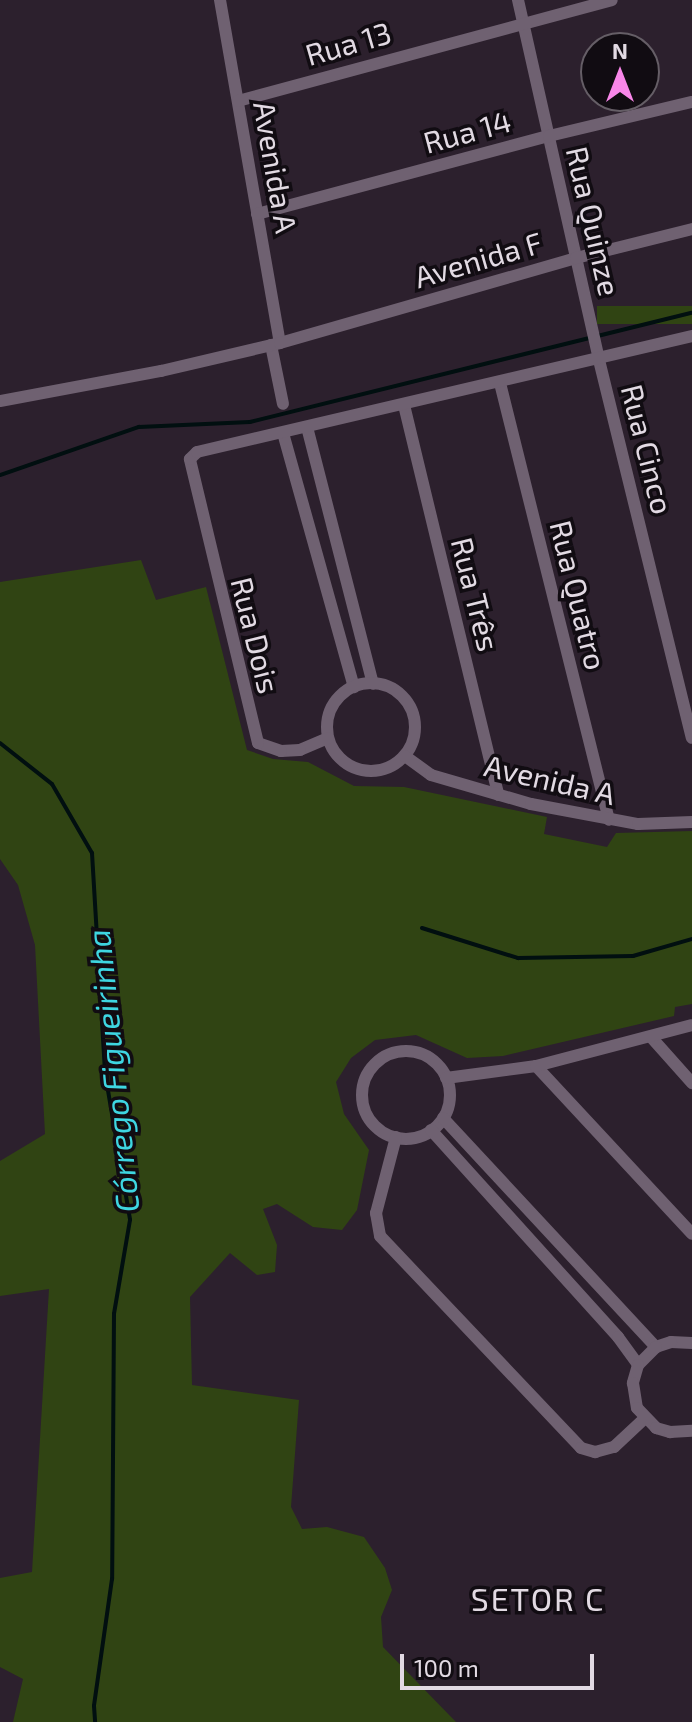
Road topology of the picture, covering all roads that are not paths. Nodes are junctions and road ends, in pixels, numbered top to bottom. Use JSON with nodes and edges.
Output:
{"nodes":[{"id":1,"x":220,"y":0,"type":"edge"},
{"id":2,"x":518,"y":0,"type":"edge"},
{"id":3,"x":612,"y":0,"type":"edge"},
{"id":4,"x":522,"y":21,"type":"junction"},
{"id":5,"x":238,"y":101,"type":"junction"},
{"id":6,"x":692,"y":102,"type":"edge"},
{"id":7,"x":549,"y":136,"type":"junction"},
{"id":8,"x":257,"y":214,"type":"junction"},
{"id":9,"x":692,"y":229,"type":"edge"},
{"id":10,"x":576,"y":258,"type":"junction"},
{"id":11,"x":692,"y":336,"type":"edge"},
{"id":12,"x":276,"y":344,"type":"junction"},
{"id":13,"x":599,"y":360,"type":"junction"},
{"id":14,"x":500,"y":383,"type":"junction"},
{"id":15,"x":0,"y":401,"type":"edge"},
{"id":16,"x":283,"y":404,"type":"dead end"},
{"id":17,"x":404,"y":405,"type":"junction"},
{"id":18,"x":307,"y":427,"type":"junction"},
{"id":19,"x":283,"y":433,"type":"junction"},
{"id":20,"x":373,"y":684,"type":"junction"},
{"id":21,"x":354,"y":687,"type":"junction"},
{"id":22,"x":328,"y":738,"type":"junction"},
{"id":23,"x":692,"y":738,"type":"edge"},
{"id":24,"x":405,"y":756,"type":"junction"},
{"id":25,"x":498,"y":795,"type":"junction"},
{"id":26,"x":609,"y":820,"type":"junction"},
{"id":27,"x":692,"y":822,"type":"edge"},
{"id":28,"x":692,"y":1025,"type":"edge"},
{"id":29,"x":651,"y":1037,"type":"junction"},
{"id":30,"x":536,"y":1066,"type":"junction"},
{"id":31,"x":446,"y":1078,"type":"junction"},
{"id":32,"x":692,"y":1083,"type":"edge"},
{"id":33,"x":443,"y":1118,"type":"junction"},
{"id":34,"x":431,"y":1130,"type":"junction"},
{"id":35,"x":396,"y":1137,"type":"junction"},
{"id":36,"x":692,"y":1234,"type":"edge"},
{"id":37,"x":692,"y":1343,"type":"edge"},
{"id":38,"x":656,"y":1347,"type":"junction"},
{"id":39,"x":638,"y":1365,"type":"junction"},
{"id":40,"x":645,"y":1418,"type":"junction"},
{"id":41,"x":692,"y":1431,"type":"edge"}],
"edges":[{"from":1,"to":5,"type":"street","name":"Avenida A"},
{"from":2,"to":4,"type":"street","name":"Rua Quinze"},
{"from":3,"to":4,"type":"street","name":"Rua 13"},
{"from":4,"to":5,"type":"street","name":"Rua 13"},
{"from":4,"to":7,"type":"street","name":"Rua Quinze"},
{"from":5,"to":8,"type":"street","name":"Avenida A"},
{"from":6,"to":7,"type":"street","name":"Rua 14"},
{"from":7,"to":8,"type":"street","name":"Rua 14"},
{"from":7,"to":10,"type":"street","name":"Rua Quinze"},
{"from":8,"to":12,"type":"street","name":"Avenida A"},
{"from":9,"to":10,"type":"street","name":"Avenida F"},
{"from":10,"to":12,"type":"street","name":"Avenida F"},
{"from":10,"to":13,"type":"street","name":"Rua Quinze"},
{"from":11,"to":13,"type":"street"},
{"from":12,"to":15,"type":"street","name":"Avenida F"},
{"from":12,"to":16,"type":"street","name":"Avenida A"},
{"from":13,"to":14,"type":"street"},
{"from":13,"to":23,"type":"street","name":"Rua Cinco"},
{"from":14,"to":17,"type":"street"},
{"from":14,"to":26,"type":"street","name":"Rua Quatro"},
{"from":17,"to":18,"type":"street"},
{"from":17,"to":25,"type":"street","name":"Rua Três"},
{"from":18,"to":19,"type":"street"},
{"from":18,"to":20,"type":"street"},
{"from":19,"to":21,"type":"street"},
{"from":19,"to":22,"type":"street","name":"Rua Dois"},
{"from":20,"to":21,"type":"street"},
{"from":20,"to":24,"type":"street"},
{"from":21,"to":22,"type":"street"},
{"from":22,"to":24,"type":"street"},
{"from":24,"to":25,"type":"street","name":"Avenida A"},
{"from":25,"to":26,"type":"street","name":"Avenida A"},
{"from":26,"to":27,"type":"street","name":"Avenida A"},
{"from":28,"to":29,"type":"street"},
{"from":29,"to":30,"type":"street"},
{"from":29,"to":32,"type":"street"},
{"from":30,"to":31,"type":"street"},
{"from":30,"to":36,"type":"street"},
{"from":31,"to":33,"type":"street"},
{"from":31,"to":35,"type":"street"},
{"from":33,"to":34,"type":"street"},
{"from":33,"to":38,"type":"street"},
{"from":34,"to":35,"type":"street"},
{"from":34,"to":39,"type":"street"},
{"from":35,"to":40,"type":"street"},
{"from":37,"to":38,"type":"street"},
{"from":38,"to":39,"type":"street"},
{"from":39,"to":40,"type":"street"},
{"from":40,"to":41,"type":"street"}]}
